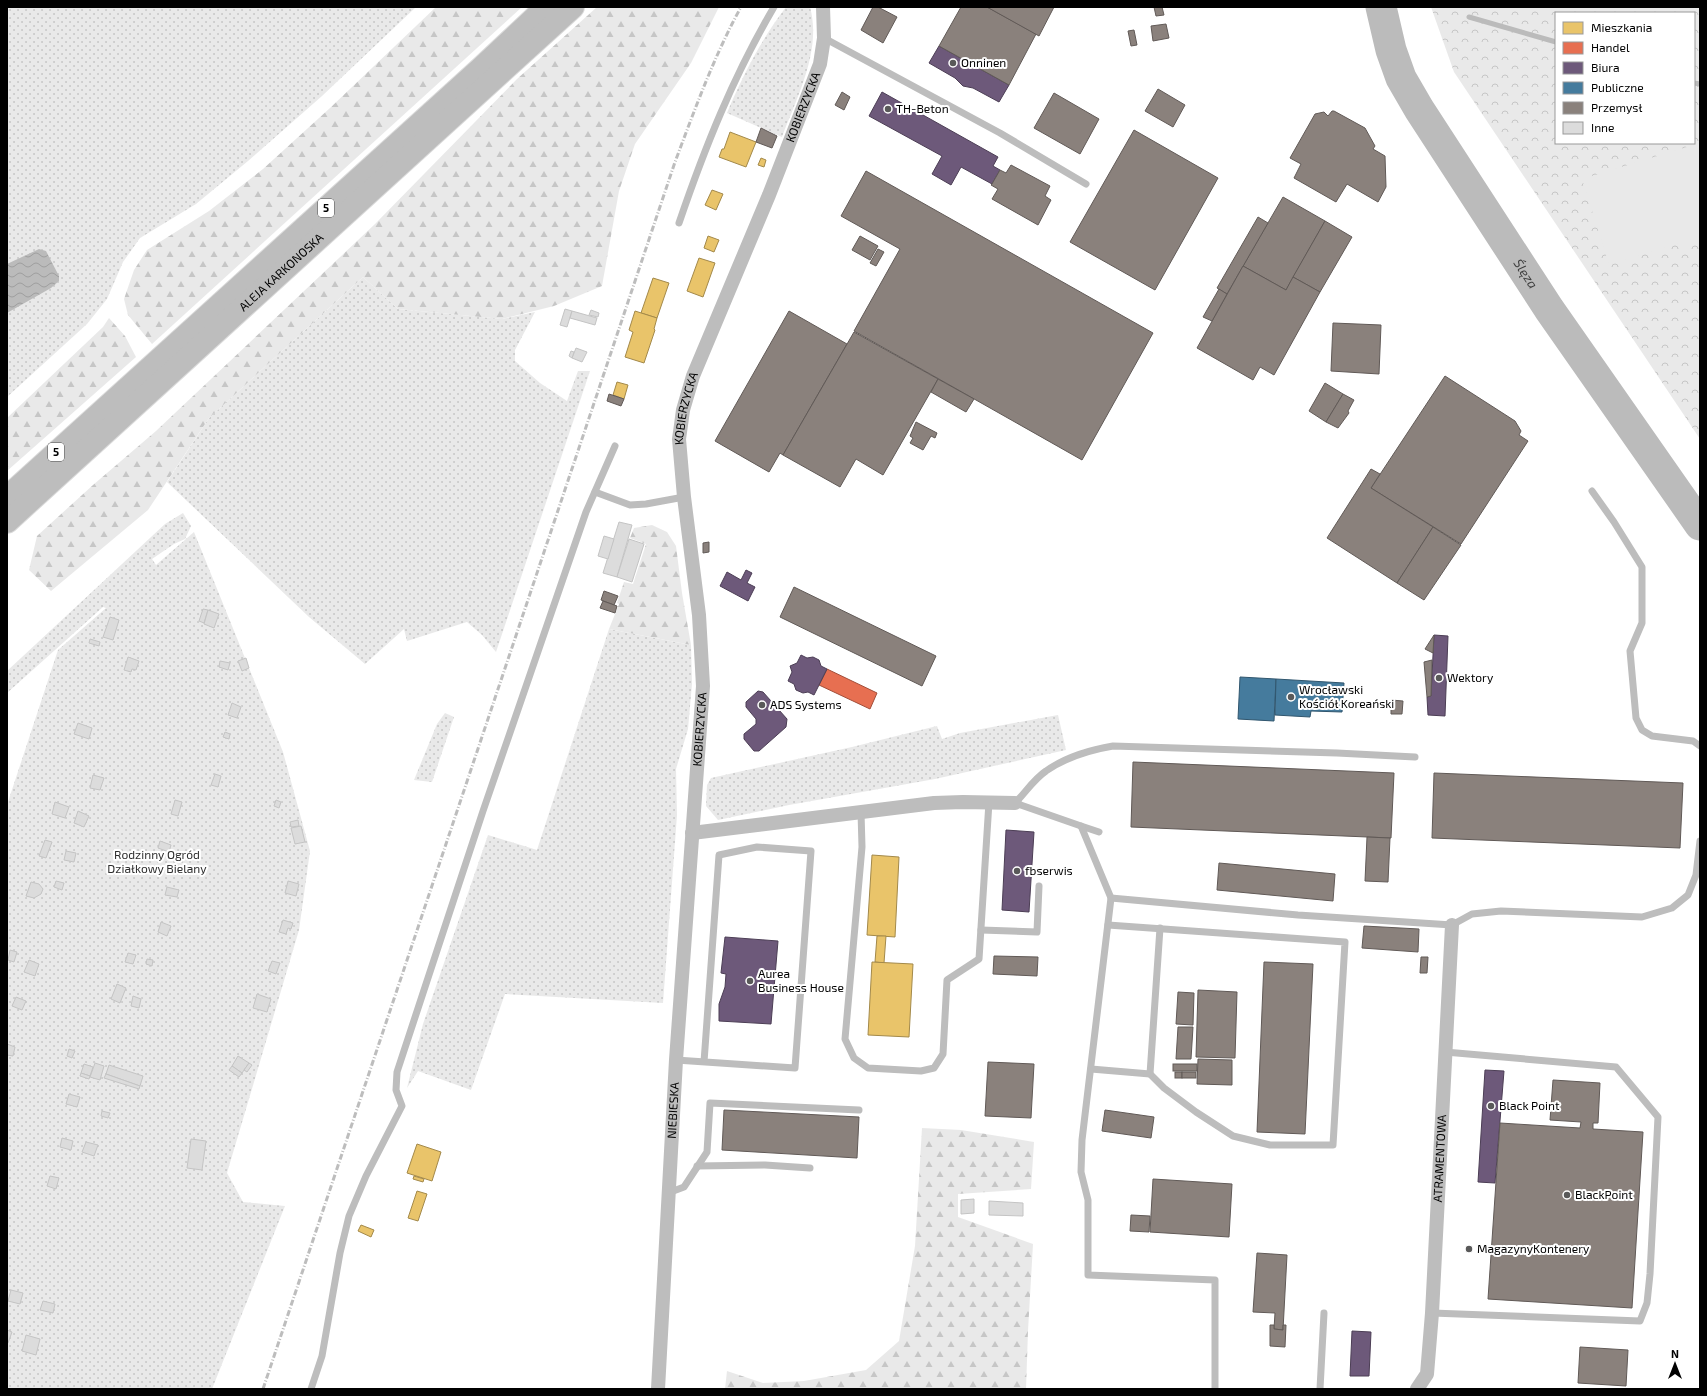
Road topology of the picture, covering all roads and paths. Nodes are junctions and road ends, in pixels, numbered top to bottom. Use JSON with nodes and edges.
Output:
{"nodes":[{"id":1,"x":546,"y":7,"type":"edge"},
{"id":2,"x":573,"y":7,"type":"edge"},
{"id":3,"x":774,"y":7,"type":"edge"},
{"id":4,"x":823,"y":7,"type":"edge"},
{"id":5,"x":824,"y":38,"type":"junction"},
{"id":6,"x":1086,"y":184,"type":"dead end"},
{"id":7,"x":679,"y":223,"type":"dead end"},
{"id":8,"x":615,"y":446,"type":"dead end"},
{"id":9,"x":1592,"y":491,"type":"dead end"},
{"id":10,"x":595,"y":492,"type":"junction"},
{"id":11,"x":7,"y":496,"type":"edge"},
{"id":12,"x":684,"y":497,"type":"junction"},
{"id":13,"x":7,"y":522,"type":"edge"},
{"id":14,"x":1700,"y":746,"type":"edge"},
{"id":15,"x":1415,"y":757,"type":"dead end"},
{"id":16,"x":989,"y":802,"type":"junction"},
{"id":17,"x":1015,"y":803,"type":"junction"},
{"id":18,"x":861,"y":812,"type":"junction"},
{"id":19,"x":1081,"y":826,"type":"junction"},
{"id":20,"x":1100,"y":832,"type":"dead end"},
{"id":21,"x":692,"y":833,"type":"junction"},
{"id":22,"x":1700,"y":841,"type":"edge"},
{"id":23,"x":1039,"y":886,"type":"dead end"},
{"id":24,"x":1111,"y":898,"type":"junction"},
{"id":25,"x":1452,"y":924,"type":"junction"},
{"id":26,"x":1108,"y":925,"type":"junction"},
{"id":27,"x":1160,"y":928,"type":"junction"},
{"id":28,"x":981,"y":930,"type":"junction"},
{"id":29,"x":1446,"y":1052,"type":"junction"},
{"id":30,"x":676,"y":1060,"type":"junction"},
{"id":31,"x":704,"y":1062,"type":"junction"},
{"id":32,"x":1091,"y":1069,"type":"junction"},
{"id":33,"x":1150,"y":1074,"type":"junction"},
{"id":34,"x":858,"y":1110,"type":"dead end"},
{"id":35,"x":698,"y":1166,"type":"junction"},
{"id":36,"x":810,"y":1168,"type":"dead end"},
{"id":37,"x":668,"y":1193,"type":"junction"},
{"id":38,"x":1324,"y":1313,"type":"dead end"},
{"id":39,"x":1432,"y":1313,"type":"junction"},
{"id":40,"x":312,"y":1389,"type":"edge"},
{"id":41,"x":658,"y":1389,"type":"edge"},
{"id":42,"x":1215,"y":1389,"type":"edge"},
{"id":43,"x":1320,"y":1389,"type":"edge"},
{"id":44,"x":1418,"y":1389,"type":"edge"}],
"edges":[{"from":1,"to":11,"type":"main road","name":"ALEJA KARKONOSKA","number":"5"},
{"from":2,"to":13,"type":"main road","name":"ALEJA KARKONOSKA","number":"5"},
{"from":3,"to":7,"type":"lane"},
{"from":4,"to":5,"type":"street","name":"KOBIERZYCKA"},
{"from":5,"to":6,"type":"lane"},
{"from":5,"to":12,"type":"street","name":"KOBIERZYCKA"},
{"from":8,"to":10,"type":"lane"},
{"from":9,"to":14,"type":"lane"},
{"from":10,"to":12,"type":"lane"},
{"from":10,"to":40,"type":"lane"},
{"from":12,"to":21,"type":"street","name":"KOBIERZYCKA"},
{"from":15,"to":17,"type":"lane"},
{"from":16,"to":17,"type":"street"},
{"from":16,"to":18,"type":"street"},
{"from":16,"to":28,"type":"lane"},
{"from":17,"to":19,"type":"lane"},
{"from":18,"to":21,"type":"street"},
{"from":18,"to":28,"type":"lane"},
{"from":19,"to":20,"type":"lane"},
{"from":19,"to":24,"type":"lane"},
{"from":21,"to":30,"type":"street","name":"NIEBIESKA"},
{"from":22,"to":25,"type":"lane"},
{"from":23,"to":28,"type":"lane"},
{"from":24,"to":25,"type":"lane"},
{"from":24,"to":26,"type":"lane"},
{"from":25,"to":29,"type":"street","name":"ATRAMENTOWA"},
{"from":26,"to":27,"type":"lane"},
{"from":26,"to":32,"type":"lane"},
{"from":27,"to":33,"type":"lane"},
{"from":27,"to":33,"type":"lane"},
{"from":29,"to":39,"type":"street","name":"ATRAMENTOWA"},
{"from":29,"to":39,"type":"lane"},
{"from":30,"to":31,"type":"lane"},
{"from":30,"to":37,"type":"street","name":"NIEBIESKA"},
{"from":31,"to":31,"type":"lane"},
{"from":32,"to":33,"type":"lane"},
{"from":32,"to":42,"type":"lane"},
{"from":34,"to":35,"type":"lane"},
{"from":35,"to":36,"type":"lane"},
{"from":35,"to":37,"type":"lane"},
{"from":37,"to":41,"type":"street","name":"NIEBIESKA"},
{"from":38,"to":43,"type":"lane"},
{"from":39,"to":44,"type":"street","name":"ATRAMENTOWA"}]}
